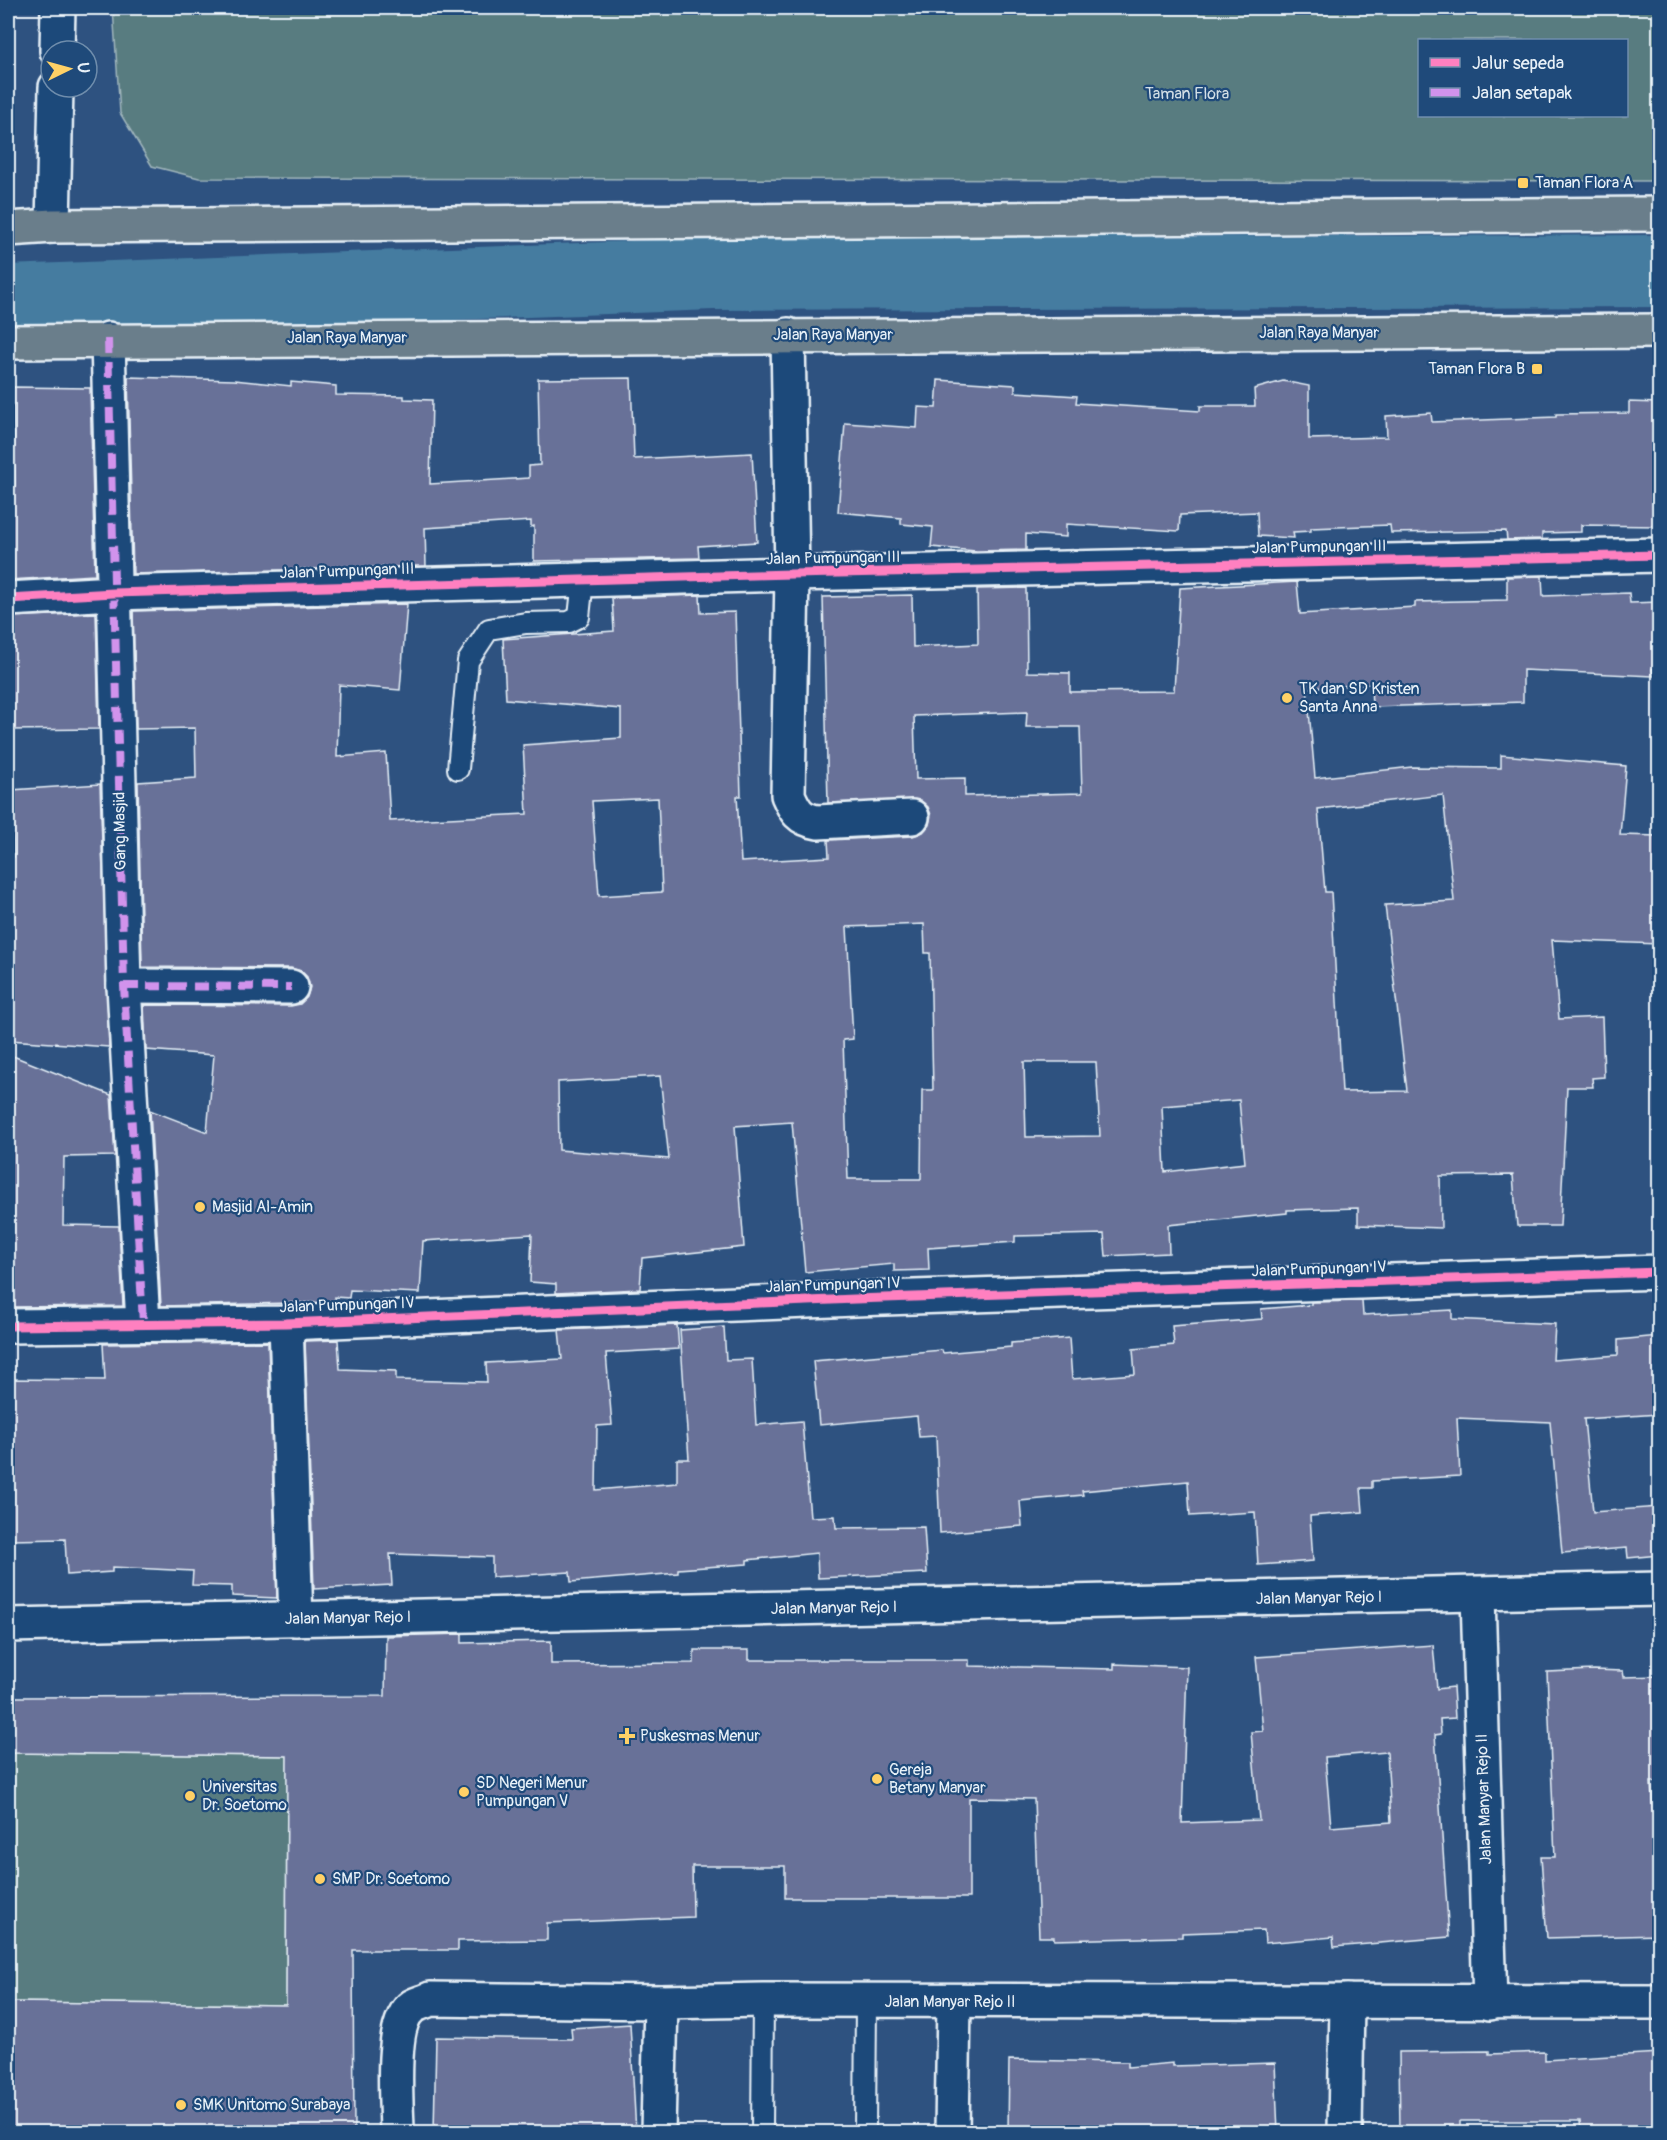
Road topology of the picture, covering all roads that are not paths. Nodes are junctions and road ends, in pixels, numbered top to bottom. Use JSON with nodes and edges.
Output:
{"nodes":[{"id":1,"x":58,"y":8,"type":"edge"},
{"id":2,"x":57,"y":39,"type":"edge"},
{"id":3,"x":56,"y":99,"type":"edge"},
{"id":4,"x":1659,"y":214,"type":"edge"},
{"id":5,"x":53,"y":226,"type":"junction"},
{"id":6,"x":8,"y":229,"type":"edge"},
{"id":7,"x":1659,"y":331,"type":"edge"},
{"id":8,"x":788,"y":335,"type":"junction"},
{"id":9,"x":108,"y":339,"type":"junction"},
{"id":10,"x":8,"y":342,"type":"edge"},
{"id":11,"x":1659,"y":555,"type":"edge"},
{"id":12,"x":792,"y":573,"type":"junction"},
{"id":13,"x":582,"y":580,"type":"junction"},
{"id":14,"x":114,"y":592,"type":"junction"},
{"id":15,"x":8,"y":599,"type":"edge"},
{"id":16,"x":458,"y":769,"type":"dead end"},
{"id":17,"x":912,"y":817,"type":"dead end"},
{"id":18,"x":124,"y":986,"type":"junction"},
{"id":19,"x":291,"y":987,"type":"dead end"},
{"id":20,"x":1659,"y":1272,"type":"edge"},
{"id":21,"x":143,"y":1323,"type":"junction"},
{"id":22,"x":286,"y":1323,"type":"junction"},
{"id":23,"x":8,"y":1326,"type":"edge"},
{"id":24,"x":1659,"y":1589,"type":"edge"},
{"id":25,"x":1478,"y":1595,"type":"junction"},
{"id":26,"x":296,"y":1618,"type":"junction"},
{"id":27,"x":8,"y":1624,"type":"edge"},
{"id":28,"x":763,"y":2000,"type":"junction"},
{"id":29,"x":1347,"y":2001,"type":"junction"},
{"id":30,"x":661,"y":2002,"type":"junction"},
{"id":31,"x":866,"y":2002,"type":"junction"},
{"id":32,"x":954,"y":2002,"type":"junction"},
{"id":33,"x":1659,"y":2002,"type":"edge"},
{"id":34,"x":1490,"y":2003,"type":"junction"},
{"id":35,"x":397,"y":2133,"type":"edge"},
{"id":36,"x":658,"y":2133,"type":"edge"},
{"id":37,"x":762,"y":2133,"type":"edge"},
{"id":38,"x":865,"y":2133,"type":"edge"},
{"id":39,"x":952,"y":2133,"type":"edge"},
{"id":40,"x":1345,"y":2133,"type":"edge"}],
"edges":[{"from":1,"to":2,"type":"street"},
{"from":3,"to":5,"type":"street"},
{"from":4,"to":5,"type":"main road"},
{"from":5,"to":6,"type":"main road"},
{"from":7,"to":8,"type":"main road","name":"Jalan Raya Manyar"},
{"from":8,"to":9,"type":"main road","name":"Jalan Raya Manyar"},
{"from":8,"to":12,"type":"street"},
{"from":9,"to":10,"type":"main road","name":"Jalan Raya Manyar"},
{"from":9,"to":14,"type":"street","name":"Gang Masjid"},
{"from":11,"to":12,"type":"street","name":"Jalan Pumpungan III"},
{"from":12,"to":13,"type":"street","name":"Jalan Pumpungan III"},
{"from":12,"to":17,"type":"street"},
{"from":13,"to":14,"type":"street","name":"Jalan Pumpungan III"},
{"from":13,"to":16,"type":"lane"},
{"from":14,"to":15,"type":"street","name":"Jalan Pumpungan III"},
{"from":14,"to":18,"type":"street","name":"Gang Masjid"},
{"from":18,"to":19,"type":"street"},
{"from":18,"to":21,"type":"street","name":"Gang Masjid"},
{"from":20,"to":22,"type":"street","name":"Jalan Pumpungan IV"},
{"from":21,"to":22,"type":"street","name":"Jalan Pumpungan IV"},
{"from":21,"to":23,"type":"street","name":"Jalan Pumpungan IV"},
{"from":22,"to":26,"type":"street"},
{"from":24,"to":25,"type":"street","name":"Jalan Manyar Rejo I"},
{"from":25,"to":26,"type":"street","name":"Jalan Manyar Rejo I"},
{"from":25,"to":34,"type":"street","name":"Jalan Manyar Rejo II"},
{"from":26,"to":27,"type":"street","name":"Jalan Manyar Rejo I"},
{"from":28,"to":30,"type":"street","name":"Jalan Manyar Rejo II"},
{"from":28,"to":31,"type":"street","name":"Jalan Manyar Rejo II"},
{"from":28,"to":37,"type":"lane"},
{"from":29,"to":32,"type":"street","name":"Jalan Manyar Rejo II"},
{"from":29,"to":34,"type":"street","name":"Jalan Manyar Rejo II"},
{"from":29,"to":40,"type":"street"},
{"from":30,"to":35,"type":"street","name":"Jalan Manyar Rejo II"},
{"from":30,"to":36,"type":"street"},
{"from":31,"to":32,"type":"street","name":"Jalan Manyar Rejo II"},
{"from":31,"to":38,"type":"lane"},
{"from":32,"to":39,"type":"street"},
{"from":33,"to":34,"type":"street","name":"Jalan Manyar Rejo II"}]}
